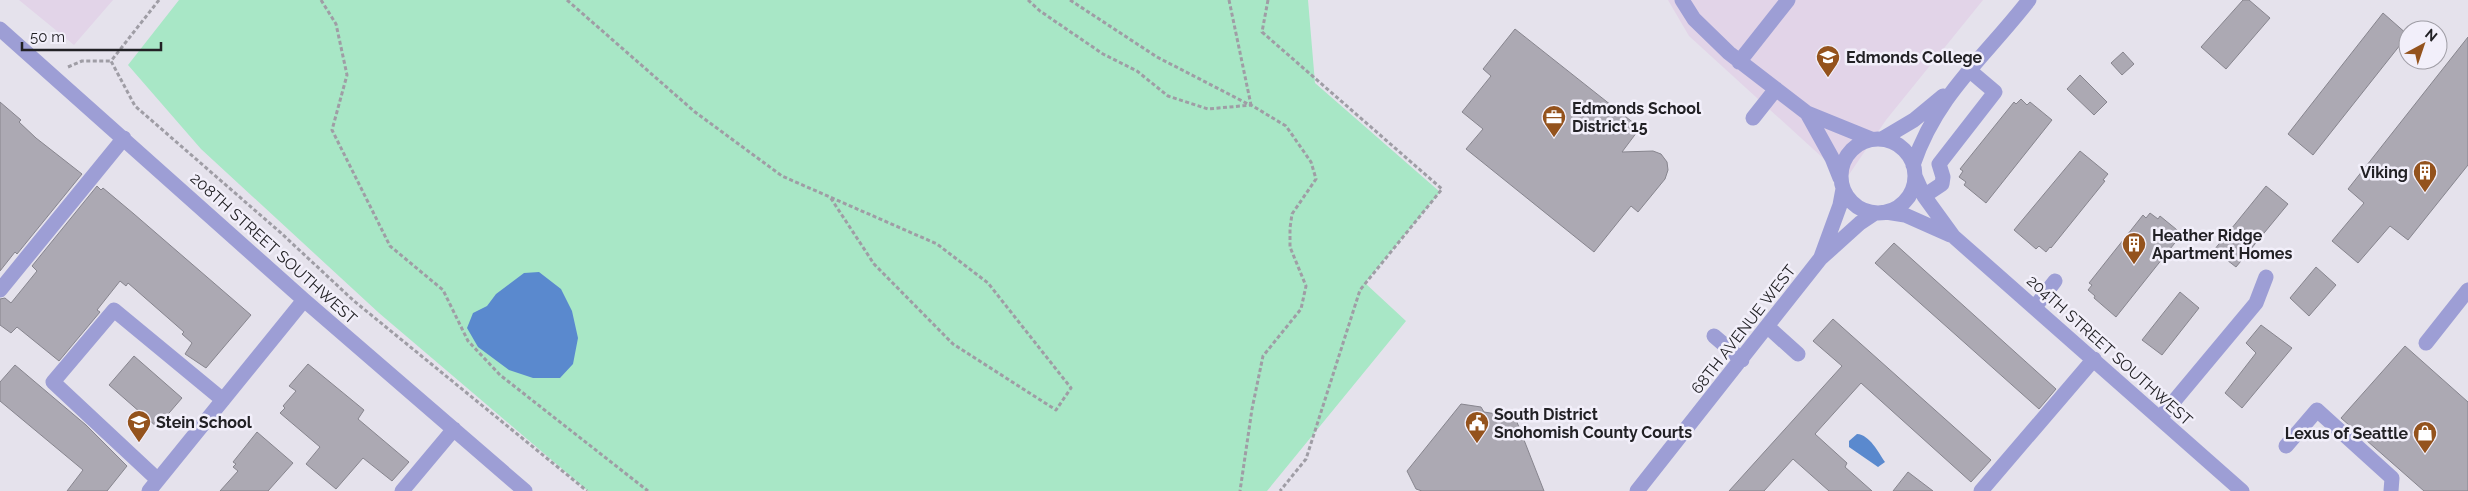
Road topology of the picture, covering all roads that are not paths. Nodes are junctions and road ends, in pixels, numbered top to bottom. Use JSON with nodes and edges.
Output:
{"nodes":[{"id":1,"x":1682,"y":0,"type":"edge"},
{"id":2,"x":1788,"y":0,"type":"edge"},
{"id":3,"x":2029,"y":0,"type":"edge"},
{"id":4,"x":0,"y":29,"type":"edge"},
{"id":5,"x":1739,"y":62,"type":"junction"},
{"id":6,"x":1969,"y":70,"type":"junction"},
{"id":7,"x":1776,"y":89,"type":"junction"},
{"id":8,"x":1952,"y":89,"type":"junction"},
{"id":9,"x":1807,"y":113,"type":"junction"},
{"id":10,"x":1754,"y":118,"type":"dead end"},
{"id":11,"x":124,"y":138,"type":"junction"},
{"id":12,"x":1877,"y":139,"type":"junction"},
{"id":13,"x":1914,"y":170,"type":"junction"},
{"id":14,"x":1842,"y":184,"type":"junction"},
{"id":15,"x":1924,"y":196,"type":"junction"},
{"id":16,"x":1880,"y":213,"type":"junction"},
{"id":17,"x":1954,"y":236,"type":"junction"},
{"id":18,"x":1820,"y":259,"type":"junction"},
{"id":19,"x":2266,"y":277,"type":"dead end"},
{"id":20,"x":2055,"y":281,"type":"dead end"},
{"id":21,"x":0,"y":290,"type":"edge"},
{"id":22,"x":2468,"y":290,"type":"edge"},
{"id":23,"x":304,"y":300,"type":"junction"},
{"id":24,"x":2035,"y":307,"type":"junction"},
{"id":25,"x":1768,"y":327,"type":"junction"},
{"id":26,"x":1714,"y":336,"type":"dead end"},
{"id":27,"x":2426,"y":343,"type":"dead end"},
{"id":28,"x":1798,"y":354,"type":"dead end"},
{"id":29,"x":2094,"y":359,"type":"junction"},
{"id":30,"x":1742,"y":360,"type":"junction"},
{"id":31,"x":223,"y":400,"type":"junction"},
{"id":32,"x":2160,"y":418,"type":"junction"},
{"id":33,"x":454,"y":429,"type":"junction"},
{"id":34,"x":2286,"y":446,"type":"dead end"},
{"id":35,"x":153,"y":486,"type":"edge"},
{"id":36,"x":402,"y":491,"type":"edge"},
{"id":37,"x":525,"y":491,"type":"edge"},
{"id":38,"x":1637,"y":491,"type":"edge"},
{"id":39,"x":1981,"y":491,"type":"edge"},
{"id":40,"x":2242,"y":491,"type":"edge"},
{"id":41,"x":2391,"y":491,"type":"edge"}],
"edges":[{"from":1,"to":5,"type":"street"},
{"from":2,"to":5,"type":"street"},
{"from":3,"to":6,"type":"street"},
{"from":4,"to":11,"type":"street","name":"208TH STREET SOUTHWEST"},
{"from":5,"to":7,"type":"street"},
{"from":6,"to":8,"type":"street"},
{"from":6,"to":15,"type":"street"},
{"from":7,"to":9,"type":"street"},
{"from":7,"to":10,"type":"street"},
{"from":8,"to":12,"type":"street"},
{"from":8,"to":13,"type":"street"},
{"from":9,"to":12,"type":"street"},
{"from":9,"to":14,"type":"street"},
{"from":11,"to":21,"type":"street"},
{"from":11,"to":23,"type":"street","name":"208TH STREET SOUTHWEST"},
{"from":12,"to":13,"type":"street"},
{"from":12,"to":14,"type":"street"},
{"from":13,"to":15,"type":"street","name":"204TH STREET SOUTHWEST"},
{"from":13,"to":16,"type":"street"},
{"from":14,"to":16,"type":"street"},
{"from":14,"to":18,"type":"street","name":"68TH AVENUE WEST"},
{"from":15,"to":17,"type":"street","name":"204TH STREET SOUTHWEST"},
{"from":16,"to":17,"type":"street","name":"204TH STREET SOUTHWEST"},
{"from":16,"to":18,"type":"street","name":"68TH AVENUE WEST"},
{"from":17,"to":24,"type":"street","name":"204TH STREET SOUTHWEST"},
{"from":18,"to":25,"type":"street","name":"68TH AVENUE WEST"},
{"from":19,"to":32,"type":"street"},
{"from":20,"to":24,"type":"street"},
{"from":22,"to":27,"type":"street"},
{"from":23,"to":31,"type":"street"},
{"from":23,"to":33,"type":"street","name":"208TH STREET SOUTHWEST"},
{"from":24,"to":29,"type":"street","name":"204TH STREET SOUTHWEST"},
{"from":25,"to":28,"type":"street"},
{"from":25,"to":30,"type":"street","name":"68TH AVENUE WEST"},
{"from":26,"to":30,"type":"street"},
{"from":29,"to":32,"type":"street","name":"204TH STREET SOUTHWEST"},
{"from":29,"to":39,"type":"street"},
{"from":30,"to":38,"type":"street","name":"68TH AVENUE WEST"},
{"from":31,"to":35,"type":"street"},
{"from":31,"to":35,"type":"street"},
{"from":32,"to":40,"type":"street","name":"204TH STREET SOUTHWEST"},
{"from":33,"to":36,"type":"street"},
{"from":33,"to":37,"type":"street","name":"208TH STREET SOUTHWEST"},
{"from":34,"to":41,"type":"street"}]}
